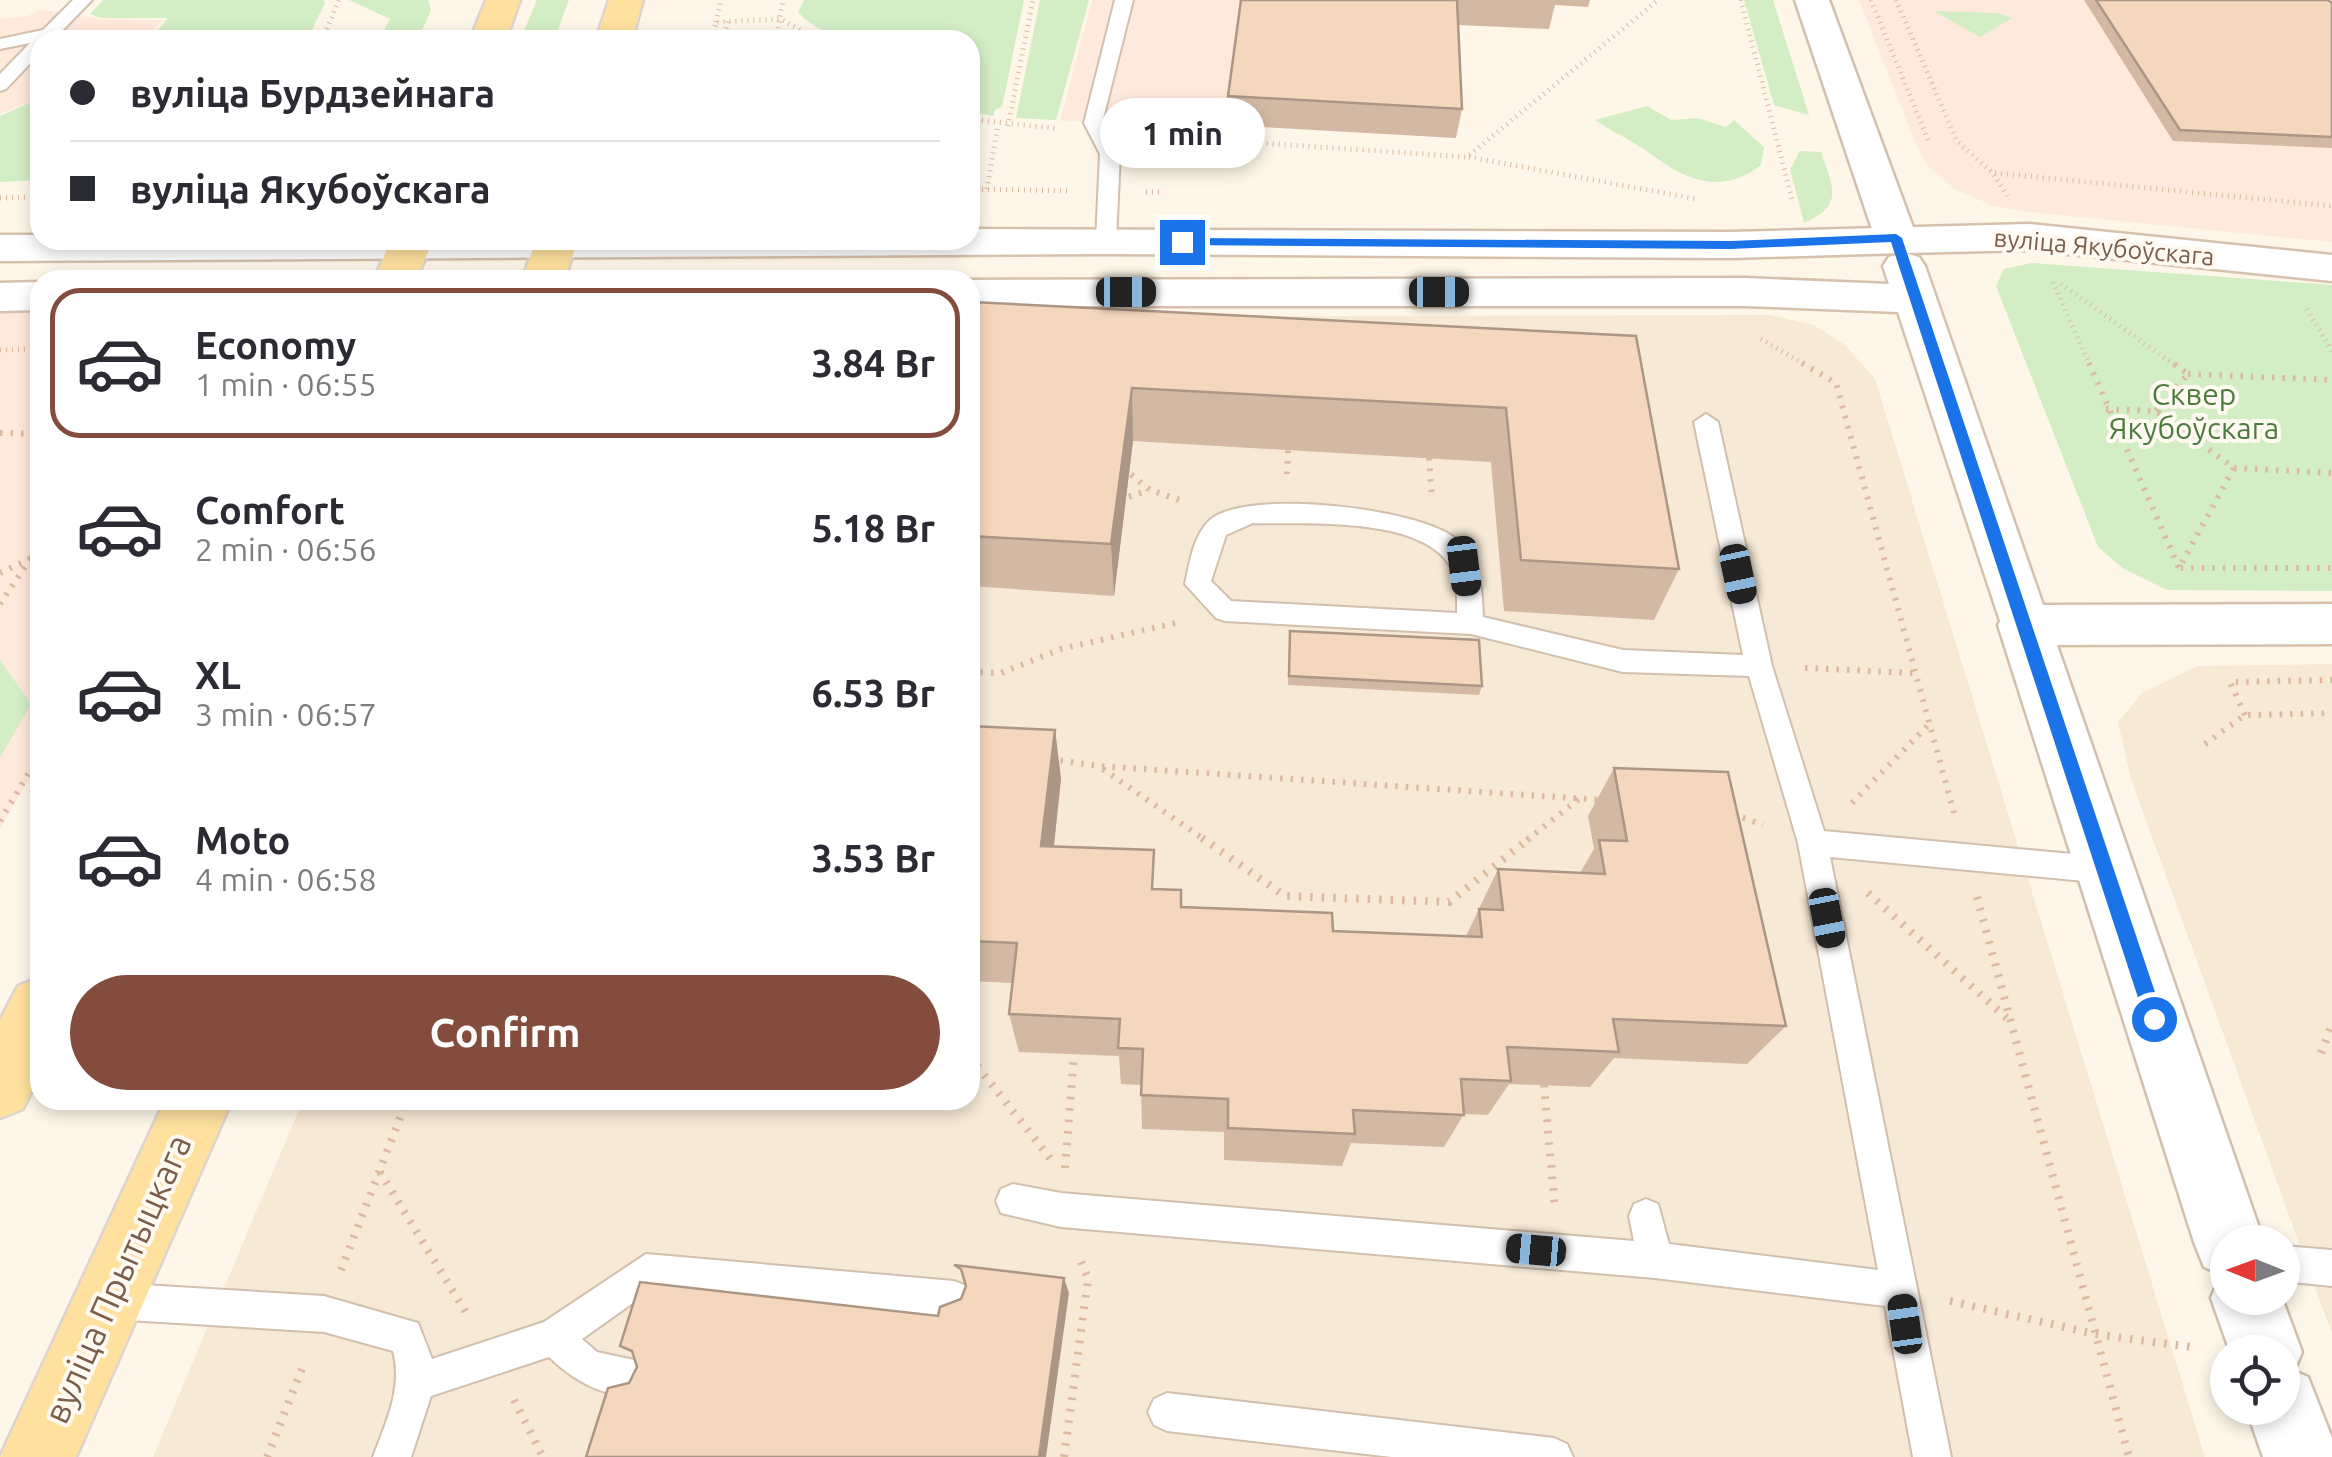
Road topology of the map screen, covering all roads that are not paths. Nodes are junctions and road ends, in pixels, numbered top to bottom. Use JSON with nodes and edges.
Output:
{"nodes":[{"id":1,"x":82,"y":0,"type":"edge"},
{"id":2,"x":503,"y":0,"type":"edge"},
{"id":3,"x":626,"y":0,"type":"edge"},
{"id":4,"x":1124,"y":0,"type":"edge"},
{"id":5,"x":1812,"y":0,"type":"edge"},
{"id":6,"x":53,"y":30,"type":"edge"},
{"id":7,"x":492,"y":30,"type":"edge"},
{"id":8,"x":617,"y":30,"type":"edge"},
{"id":9,"x":30,"y":40,"type":"edge"},
{"id":10,"x":2,"y":41,"type":"edge"},
{"id":11,"x":30,"y":54,"type":"edge"},
{"id":12,"x":21,"y":64,"type":"junction"},
{"id":13,"x":0,"y":68,"type":"edge"},
{"id":14,"x":0,"y":85,"type":"edge"},
{"id":15,"x":1896,"y":238,"type":"junction"},
{"id":16,"x":1106,"y":241,"type":"junction"},
{"id":17,"x":980,"y":244,"type":"edge"},
{"id":18,"x":0,"y":248,"type":"edge"},
{"id":19,"x":30,"y":248,"type":"edge"},
{"id":20,"x":135,"y":250,"type":"edge"},
{"id":21,"x":722,"y":250,"type":"edge"},
{"id":22,"x":406,"y":254,"type":"edge"},
{"id":23,"x":552,"y":254,"type":"edge"},
{"id":24,"x":2325,"y":287,"type":"edge"},
{"id":25,"x":980,"y":292,"type":"edge"},
{"id":26,"x":30,"y":296,"type":"edge"},
{"id":27,"x":0,"y":297,"type":"edge"},
{"id":28,"x":1915,"y":299,"type":"junction"},
{"id":29,"x":1706,"y":422,"type":"dead end"},
{"id":30,"x":1471,"y":624,"type":"junction"},
{"id":31,"x":2332,"y":624,"type":"edge"},
{"id":32,"x":2024,"y":626,"type":"junction"},
{"id":33,"x":1758,"y":666,"type":"junction"},
{"id":34,"x":1812,"y":843,"type":"junction"},
{"id":35,"x":2105,"y":870,"type":"junction"},
{"id":36,"x":30,"y":1027,"type":"edge"},
{"id":37,"x":0,"y":1086,"type":"edge"},
{"id":38,"x":196,"y":1110,"type":"edge"},
{"id":39,"x":1014,"y":1201,"type":"dead end"},
{"id":40,"x":1646,"y":1216,"type":"dead end"},
{"id":41,"x":2223,"y":1225,"type":"edge"},
{"id":42,"x":1655,"y":1260,"type":"junction"},
{"id":43,"x":2300,"y":1265,"type":"edge"},
{"id":44,"x":2332,"y":1268,"type":"edge"},
{"id":45,"x":1900,"y":1290,"type":"junction"},
{"id":46,"x":954,"y":1300,"type":"edge"},
{"id":47,"x":111,"y":1301,"type":"junction"},
{"id":48,"x":554,"y":1337,"type":"junction"},
{"id":49,"x":640,"y":1377,"type":"edge"},
{"id":50,"x":417,"y":1382,"type":"junction"},
{"id":51,"x":1167,"y":1412,"type":"dead end"},
{"id":52,"x":2290,"y":1425,"type":"edge"},
{"id":53,"x":37,"y":1457,"type":"edge"},
{"id":54,"x":392,"y":1457,"type":"edge"},
{"id":55,"x":1554,"y":1457,"type":"edge"},
{"id":56,"x":1932,"y":1457,"type":"edge"},
{"id":57,"x":2300,"y":1457,"type":"edge"}],
"edges":[{"from":1,"to":6,"type":"lane"},
{"from":2,"to":7,"type":"main road"},
{"from":3,"to":8,"type":"main road"},
{"from":4,"to":16,"type":"lane"},
{"from":5,"to":15,"type":"main road"},
{"from":9,"to":10,"type":"lane"},
{"from":11,"to":12,"type":"lane"},
{"from":12,"to":13,"type":"lane"},
{"from":12,"to":14,"type":"lane"},
{"from":15,"to":16,"type":"main road","name":"вуліца Якубоўскага"},
{"from":15,"to":24,"type":"main road","name":"вуліца Якубоўскага"},
{"from":15,"to":28,"type":"main road"},
{"from":16,"to":17,"type":"main road","name":"вуліца Якубоўскага"},
{"from":18,"to":19,"type":"main road","name":"вуліца Якубоўскага"},
{"from":20,"to":22,"type":"main road","name":"вуліца Якубоўскага"},
{"from":21,"to":23,"type":"main road","name":"вуліца Якубоўскага"},
{"from":22,"to":23,"type":"main road","name":"вуліца Якубоўскага"},
{"from":25,"to":28,"type":"main road"},
{"from":26,"to":27,"type":"main road"},
{"from":28,"to":32,"type":"main road"},
{"from":29,"to":33,"type":"lane"},
{"from":30,"to":30,"type":"lane"},
{"from":30,"to":33,"type":"lane"},
{"from":31,"to":32,"type":"main road"},
{"from":32,"to":35,"type":"main road"},
{"from":33,"to":34,"type":"lane"},
{"from":34,"to":35,"type":"lane"},
{"from":34,"to":45,"type":"lane"},
{"from":35,"to":41,"type":"main road"},
{"from":36,"to":37,"type":"main road"},
{"from":38,"to":47,"type":"main road","name":"вуліца Прытыцкага"},
{"from":39,"to":42,"type":"lane"},
{"from":40,"to":42,"type":"lane"},
{"from":42,"to":45,"type":"lane"},
{"from":43,"to":44,"type":"lane"},
{"from":45,"to":56,"type":"lane"},
{"from":46,"to":48,"type":"lane"},
{"from":47,"to":50,"type":"lane"},
{"from":47,"to":53,"type":"main road","name":"вуліца Прытыцкага"},
{"from":48,"to":49,"type":"lane"},
{"from":48,"to":50,"type":"lane"},
{"from":50,"to":54,"type":"lane"},
{"from":51,"to":55,"type":"lane"},
{"from":52,"to":57,"type":"main road"}]}
